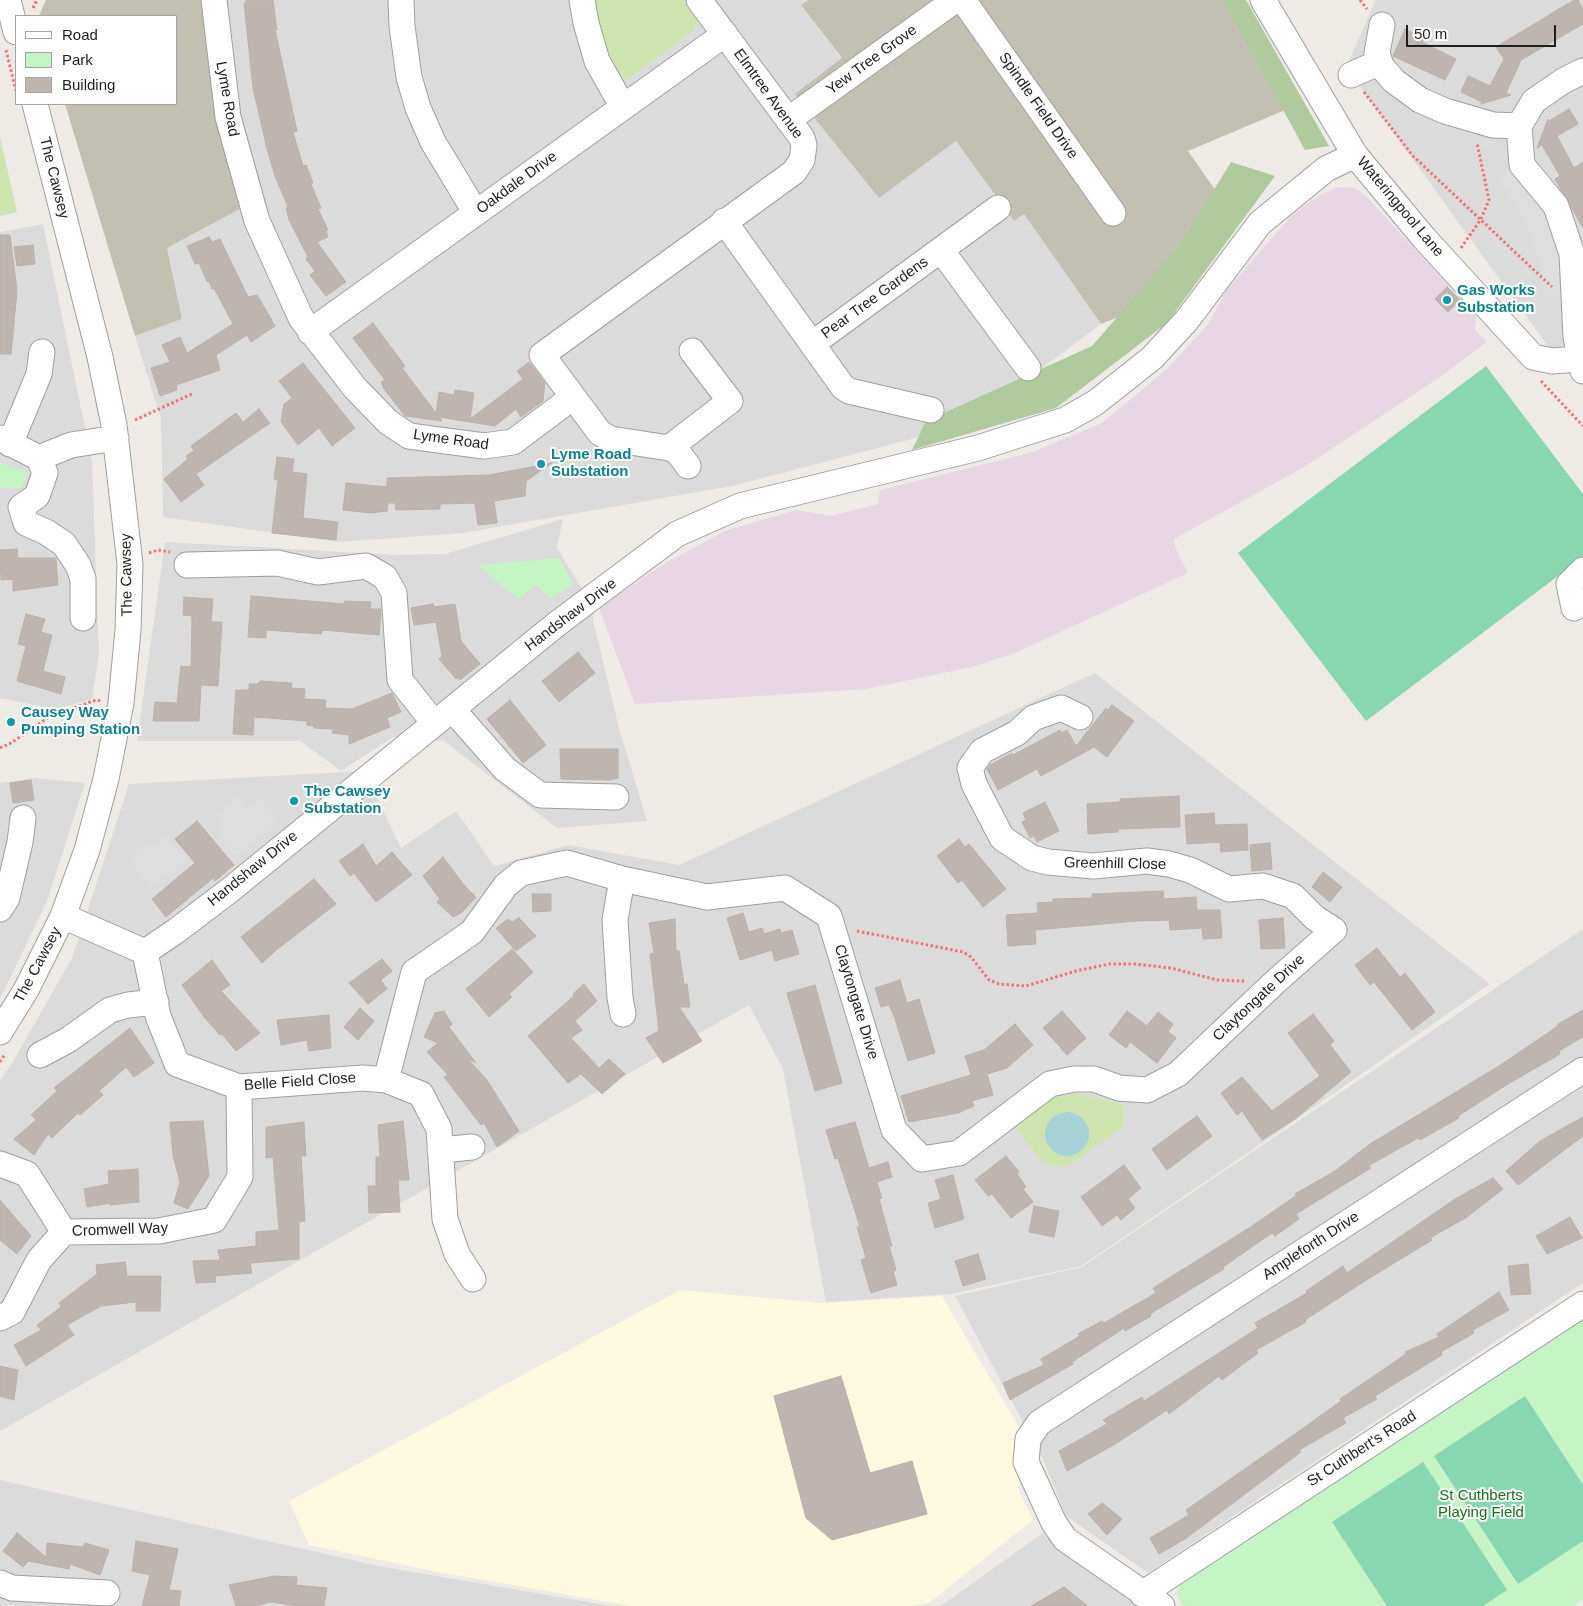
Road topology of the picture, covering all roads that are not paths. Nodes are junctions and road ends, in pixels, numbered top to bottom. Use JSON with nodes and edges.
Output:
{"nodes":[{"id":1,"x":8,"y":0,"type":"edge"},
{"id":2,"x":214,"y":0,"type":"edge"},
{"id":3,"x":401,"y":0,"type":"edge"},
{"id":4,"x":582,"y":0,"type":"edge"},
{"id":5,"x":699,"y":0,"type":"edge"},
{"id":6,"x":955,"y":0,"type":"edge"},
{"id":7,"x":963,"y":0,"type":"edge"},
{"id":8,"x":1263,"y":0,"type":"edge"},
{"id":9,"x":1382,"y":25,"type":"dead end"},
{"id":10,"x":725,"y":34,"type":"junction"},
{"id":11,"x":10,"y":39,"type":"edge"},
{"id":12,"x":1380,"y":62,"type":"junction"},
{"id":13,"x":1583,"y":71,"type":"edge"},
{"id":14,"x":1352,"y":74,"type":"road end"},
{"id":15,"x":35,"y":105,"type":"edge"},
{"id":16,"x":623,"y":107,"type":"junction"},
{"id":17,"x":788,"y":120,"type":"junction"},
{"id":18,"x":1519,"y":126,"type":"junction"},
{"id":19,"x":1355,"y":155,"type":"junction"},
{"id":20,"x":998,"y":208,"type":"dead end"},
{"id":21,"x":476,"y":212,"type":"junction"},
{"id":22,"x":1114,"y":213,"type":"dead end"},
{"id":23,"x":724,"y":221,"type":"junction"},
{"id":24,"x":941,"y":250,"type":"junction"},
{"id":25,"x":310,"y":332,"type":"junction"},
{"id":26,"x":812,"y":344,"type":"junction"},
{"id":27,"x":692,"y":351,"type":"dead end"},
{"id":28,"x":1581,"y":351,"type":"edge"},
{"id":29,"x":42,"y":352,"type":"dead end"},
{"id":30,"x":1028,"y":368,"type":"dead end"},
{"id":31,"x":572,"y":397,"type":"junction"},
{"id":32,"x":931,"y":410,"type":"dead end"},
{"id":33,"x":124,"y":430,"type":"junction"},
{"id":34,"x":5,"y":441,"type":"edge"},
{"id":35,"x":669,"y":448,"type":"junction"},
{"id":36,"x":39,"y":458,"type":"junction"},
{"id":37,"x":688,"y":466,"type":"dead end"},
{"id":38,"x":187,"y":566,"type":"dead end"},
{"id":39,"x":1583,"y":570,"type":"edge"},
{"id":40,"x":1574,"y":608,"type":"dead end"},
{"id":41,"x":83,"y":618,"type":"dead end"},
{"id":42,"x":443,"y":716,"type":"junction"},
{"id":43,"x":1080,"y":717,"type":"dead end"},
{"id":44,"x":616,"y":797,"type":"dead end"},
{"id":45,"x":23,"y":818,"type":"dead end"},
{"id":46,"x":622,"y":879,"type":"junction"},
{"id":47,"x":0,"y":910,"type":"edge"},
{"id":48,"x":63,"y":916,"type":"junction"},
{"id":49,"x":1334,"y":930,"type":"joint"},
{"id":50,"x":145,"y":952,"type":"junction"},
{"id":51,"x":156,"y":1002,"type":"junction"},
{"id":52,"x":623,"y":1014,"type":"dead end"},
{"id":53,"x":0,"y":1032,"type":"edge"},
{"id":54,"x":40,"y":1055,"type":"dead end"},
{"id":55,"x":1583,"y":1070,"type":"edge"},
{"id":56,"x":386,"y":1080,"type":"junction"},
{"id":57,"x":238,"y":1087,"type":"junction"},
{"id":58,"x":472,"y":1147,"type":"dead end"},
{"id":59,"x":440,"y":1150,"type":"junction"},
{"id":60,"x":0,"y":1164,"type":"edge"},
{"id":61,"x":64,"y":1232,"type":"junction"},
{"id":62,"x":473,"y":1279,"type":"dead end"},
{"id":63,"x":1583,"y":1304,"type":"edge"},
{"id":64,"x":0,"y":1318,"type":"edge"},
{"id":65,"x":0,"y":1583,"type":"edge"},
{"id":66,"x":107,"y":1593,"type":"dead end"},
{"id":67,"x":1152,"y":1600,"type":"edge"}],
"edges":[{"from":1,"to":11,"type":"street"},
{"from":2,"to":25,"type":"street","name":"Lyme Road"},
{"from":3,"to":21,"type":"street"},
{"from":4,"to":16,"type":"street"},
{"from":5,"to":10,"type":"street","name":"Elmtree Avenue"},
{"from":6,"to":17,"type":"street","name":"Yew Tree Grove"},
{"from":7,"to":22,"type":"street","name":"Spindle Field Drive"},
{"from":8,"to":19,"type":"street","name":"Wateringpool Lane"},
{"from":9,"to":12,"type":"street"},
{"from":10,"to":16,"type":"street","name":"Oakdale Drive"},
{"from":10,"to":17,"type":"street","name":"Elmtree Avenue"},
{"from":12,"to":14,"type":"street"},
{"from":12,"to":18,"type":"street"},
{"from":13,"to":18,"type":"street"},
{"from":15,"to":33,"type":"street","name":"The Cawsey"},
{"from":16,"to":21,"type":"street","name":"Oakdale Drive"},
{"from":17,"to":23,"type":"street","name":"Elmtree Avenue"},
{"from":18,"to":28,"type":"street"},
{"from":19,"to":28,"type":"street","name":"Wateringpool Lane"},
{"from":19,"to":42,"type":"street","name":"Handshaw Drive"},
{"from":20,"to":24,"type":"street","name":"Pear Tree Gardens"},
{"from":21,"to":25,"type":"street","name":"Oakdale Drive"},
{"from":23,"to":26,"type":"street","name":"Pear Tree Gardens"},
{"from":23,"to":31,"type":"street"},
{"from":24,"to":26,"type":"street","name":"Pear Tree Gardens"},
{"from":24,"to":30,"type":"street"},
{"from":25,"to":31,"type":"street","name":"Lyme Road"},
{"from":26,"to":32,"type":"street"},
{"from":27,"to":35,"type":"street"},
{"from":29,"to":34,"type":"street"},
{"from":31,"to":35,"type":"street"},
{"from":33,"to":36,"type":"street"},
{"from":33,"to":48,"type":"street","name":"The Cawsey"},
{"from":34,"to":36,"type":"street"},
{"from":35,"to":37,"type":"street"},
{"from":36,"to":41,"type":"street"},
{"from":38,"to":42,"type":"street"},
{"from":39,"to":40,"type":"street"},
{"from":42,"to":44,"type":"street"},
{"from":42,"to":50,"type":"street","name":"Handshaw Drive"},
{"from":43,"to":49,"type":"street","name":"Greenhill Close"},
{"from":45,"to":47,"type":"street"},
{"from":46,"to":49,"type":"street","name":"Claytongate Drive"},
{"from":46,"to":52,"type":"street"},
{"from":46,"to":56,"type":"street","name":"Claytongate Drive"},
{"from":48,"to":50,"type":"street"},
{"from":48,"to":53,"type":"street","name":"The Cawsey"},
{"from":50,"to":51,"type":"street","name":"Belle Field Close"},
{"from":51,"to":54,"type":"street"},
{"from":51,"to":57,"type":"street","name":"Belle Field Close"},
{"from":55,"to":67,"type":"street","name":"Ampleforth Drive"},
{"from":56,"to":57,"type":"street","name":"Belle Field Close"},
{"from":56,"to":59,"type":"street","name":"Belle Field Close"},
{"from":57,"to":61,"type":"street","name":"Cromwell Way"},
{"from":58,"to":59,"type":"street"},
{"from":59,"to":62,"type":"street","name":"Belle Field Close"},
{"from":60,"to":61,"type":"street","name":"Cromwell Way"},
{"from":61,"to":64,"type":"street","name":"Cromwell Way"},
{"from":63,"to":67,"type":"street","name":"St Cuthbert's Road"},
{"from":65,"to":66,"type":"street"}]}
